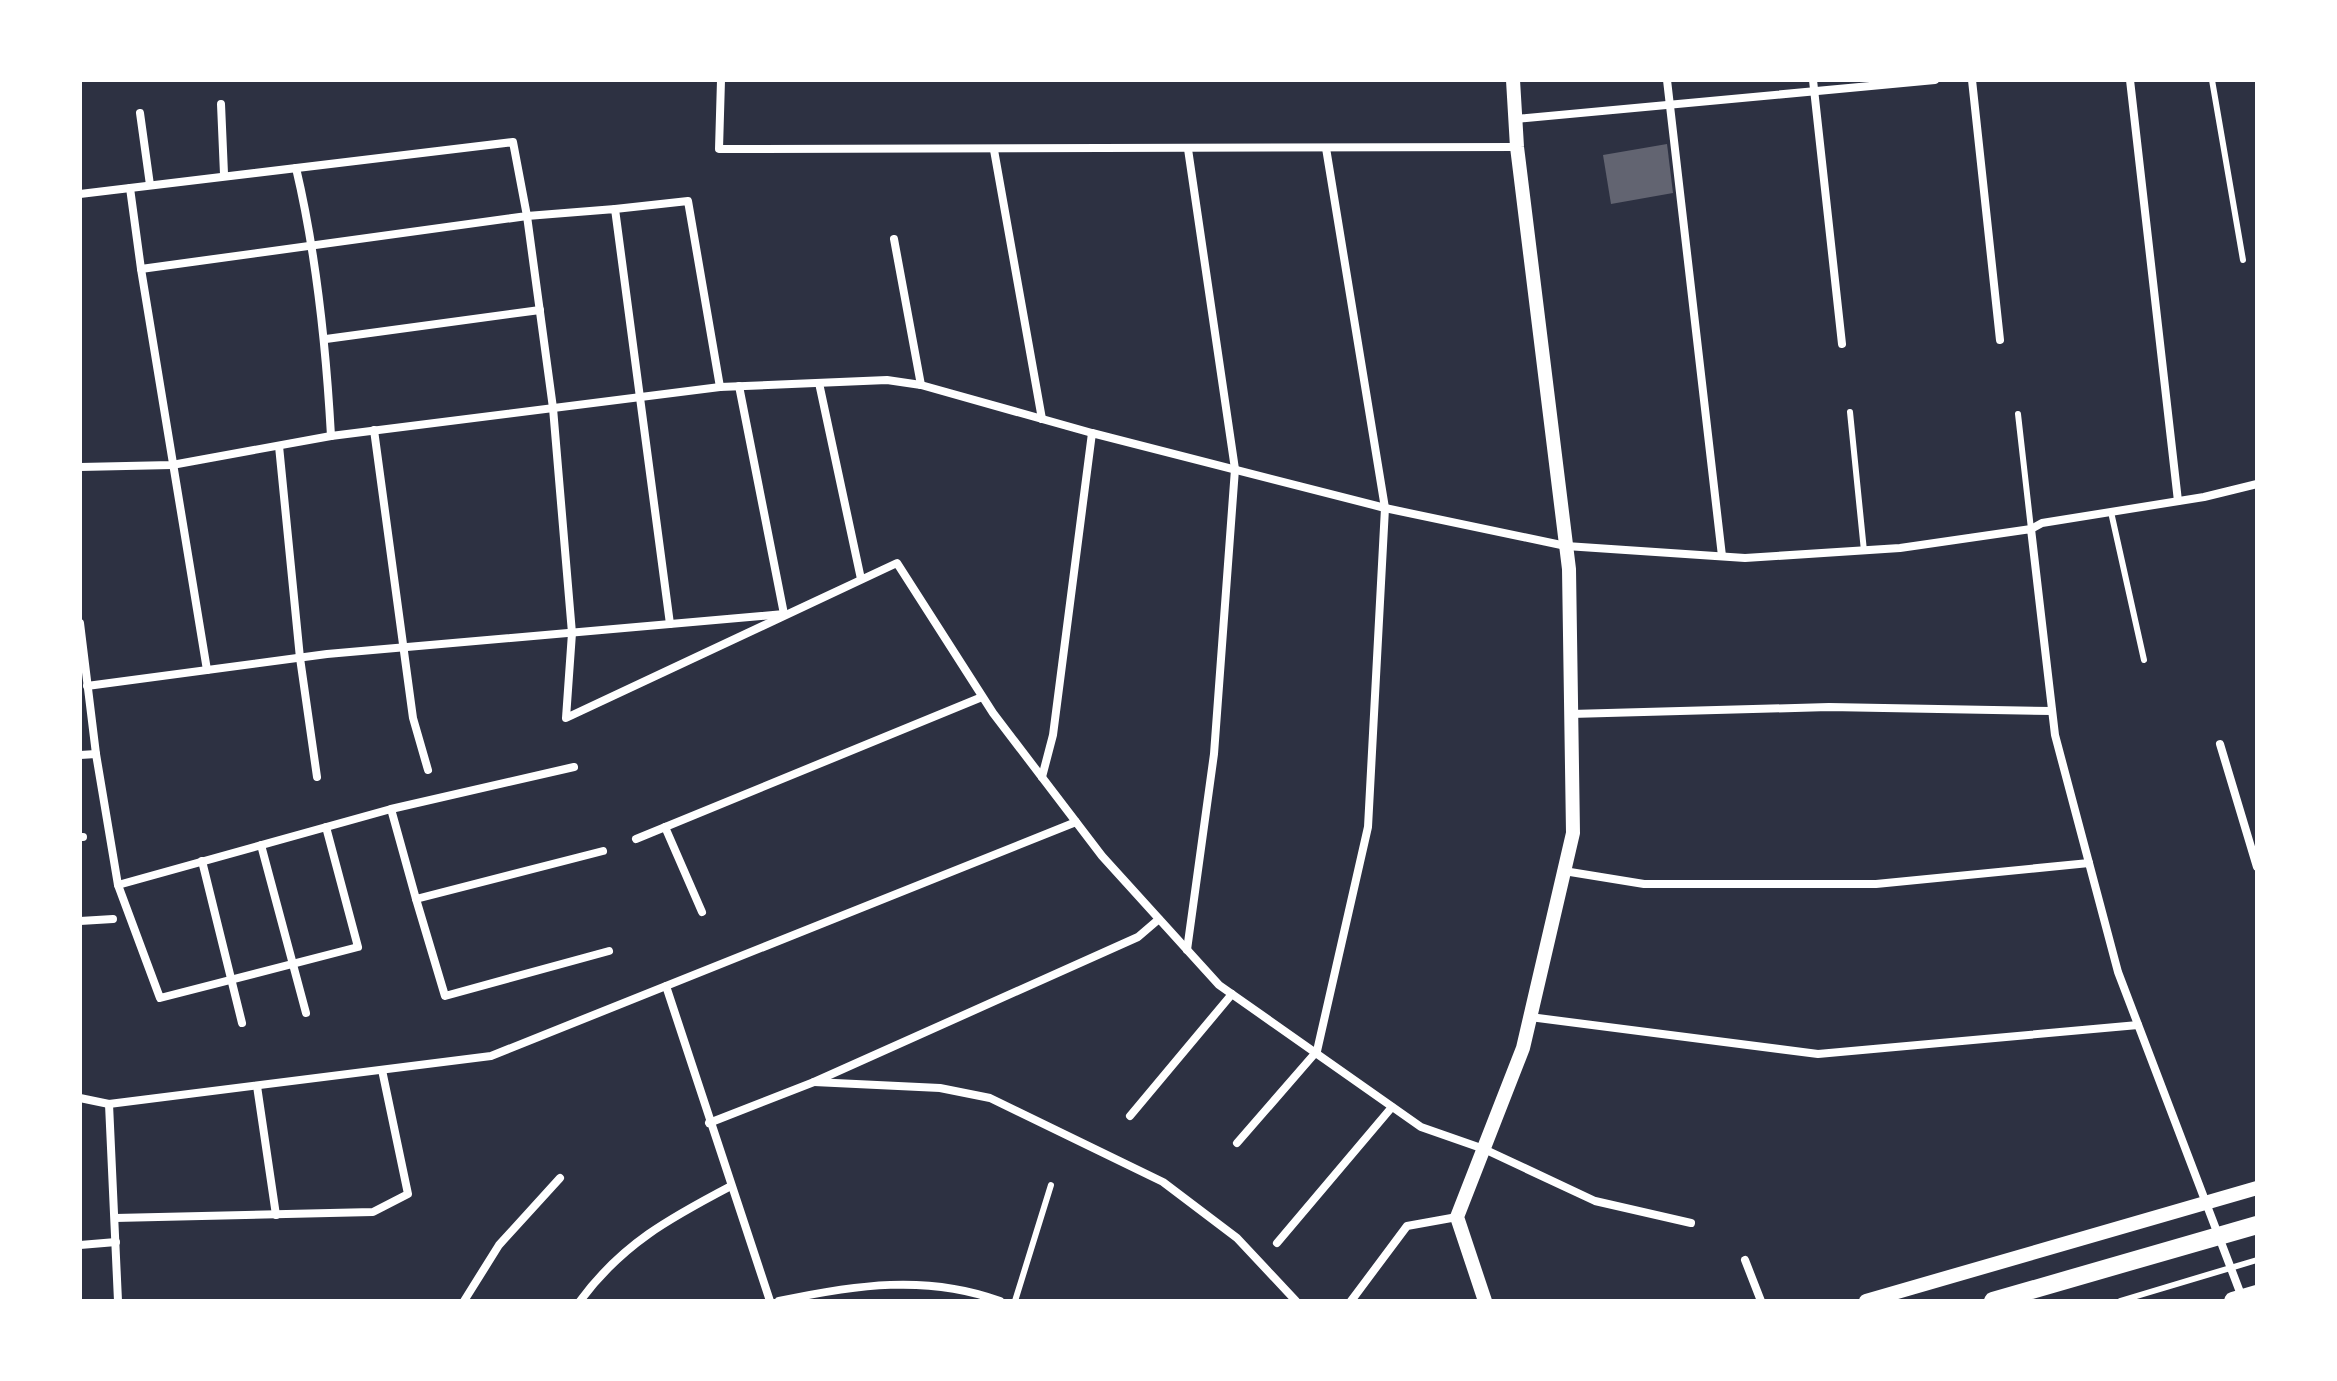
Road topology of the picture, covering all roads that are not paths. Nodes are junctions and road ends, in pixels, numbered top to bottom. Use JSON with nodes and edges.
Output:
{"nodes":[{"id":1,"x":721,"y":80,"type":"edge"},
{"id":2,"x":1513,"y":80,"type":"edge"},
{"id":3,"x":1667,"y":80,"type":"edge"},
{"id":4,"x":1813,"y":80,"type":"edge"},
{"id":5,"x":1935,"y":80,"type":"edge"},
{"id":6,"x":1972,"y":80,"type":"edge"},
{"id":7,"x":2130,"y":80,"type":"edge"},
{"id":8,"x":2212,"y":80,"type":"edge"},
{"id":9,"x":1895,"y":82,"type":"edge"},
{"id":10,"x":1814,"y":91,"type":"junction"},
{"id":11,"x":221,"y":104,"type":"dead end"},
{"id":12,"x":1670,"y":104,"type":"junction"},
{"id":13,"x":140,"y":113,"type":"dead end"},
{"id":14,"x":1516,"y":119,"type":"junction"},
{"id":15,"x":1517,"y":147,"type":"junction"},
{"id":16,"x":1326,"y":148,"type":"junction"},
{"id":17,"x":1188,"y":149,"type":"junction"},
{"id":18,"x":994,"y":150,"type":"junction"},
{"id":19,"x":296,"y":168,"type":"junction"},
{"id":20,"x":224,"y":174,"type":"junction"},
{"id":21,"x":150,"y":185,"type":"junction"},
{"id":22,"x":130,"y":188,"type":"junction"},
{"id":23,"x":80,"y":194,"type":"edge"},
{"id":24,"x":615,"y":209,"type":"junction"},
{"id":25,"x":527,"y":216,"type":"junction"},
{"id":26,"x":894,"y":239,"type":"dead end"},
{"id":27,"x":314,"y":247,"type":"junction"},
{"id":28,"x":2243,"y":260,"type":"dead end"},
{"id":29,"x":141,"y":269,"type":"junction"},
{"id":30,"x":540,"y":310,"type":"junction"},
{"id":31,"x":326,"y":339,"type":"junction"},
{"id":32,"x":2000,"y":340,"type":"dead end"},
{"id":33,"x":1842,"y":344,"type":"dead end"},
{"id":34,"x":819,"y":383,"type":"junction"},
{"id":35,"x":921,"y":385,"type":"junction"},
{"id":36,"x":739,"y":386,"type":"junction"},
{"id":37,"x":720,"y":387,"type":"junction"},
{"id":38,"x":639,"y":397,"type":"junction"},
{"id":39,"x":553,"y":408,"type":"junction"},
{"id":40,"x":1850,"y":412,"type":"dead end"},
{"id":41,"x":2018,"y":414,"type":"dead end"},
{"id":42,"x":1042,"y":419,"type":"junction"},
{"id":43,"x":374,"y":430,"type":"junction"},
{"id":44,"x":1092,"y":433,"type":"junction"},
{"id":45,"x":331,"y":436,"type":"junction"},
{"id":46,"x":279,"y":446,"type":"junction"},
{"id":47,"x":172,"y":465,"type":"junction"},
{"id":48,"x":80,"y":467,"type":"edge"},
{"id":49,"x":1235,"y":469,"type":"junction"},
{"id":50,"x":2257,"y":484,"type":"edge"},
{"id":51,"x":2178,"y":501,"type":"junction"},
{"id":52,"x":1385,"y":508,"type":"junction"},
{"id":53,"x":2111,"y":512,"type":"junction"},
{"id":54,"x":2031,"y":529,"type":"junction"},
{"id":55,"x":1566,"y":546,"type":"junction"},
{"id":56,"x":1864,"y":551,"type":"junction"},
{"id":57,"x":1722,"y":556,"type":"junction"},
{"id":58,"x":861,"y":579,"type":"junction"},
{"id":59,"x":784,"y":614,"type":"junction"},
{"id":60,"x":670,"y":624,"type":"junction"},
{"id":61,"x":80,"y":625,"type":"edge"},
{"id":62,"x":572,"y":633,"type":"junction"},
{"id":63,"x":404,"y":647,"type":"junction"},
{"id":64,"x":300,"y":658,"type":"junction"},
{"id":65,"x":2144,"y":660,"type":"dead end"},
{"id":66,"x":207,"y":670,"type":"junction"},
{"id":67,"x":87,"y":686,"type":"junction"},
{"id":68,"x":982,"y":697,"type":"junction"},
{"id":69,"x":2052,"y":711,"type":"junction"},
{"id":70,"x":1571,"y":714,"type":"junction"},
{"id":71,"x":2220,"y":744,"type":"dead end"},
{"id":72,"x":96,"y":754,"type":"junction"},
{"id":73,"x":80,"y":755,"type":"edge"},
{"id":74,"x":574,"y":767,"type":"dead end"},
{"id":75,"x":428,"y":770,"type":"dead end"},
{"id":76,"x":317,"y":777,"type":"dead end"},
{"id":77,"x":1042,"y":777,"type":"junction"},
{"id":78,"x":391,"y":809,"type":"junction"},
{"id":79,"x":1076,"y":822,"type":"junction"},
{"id":80,"x":326,"y":827,"type":"junction"},
{"id":81,"x":665,"y":827,"type":"junction"},
{"id":82,"x":636,"y":839,"type":"dead end"},
{"id":83,"x":261,"y":845,"type":"junction"},
{"id":84,"x":603,"y":851,"type":"dead end"},
{"id":85,"x":202,"y":861,"type":"junction"},
{"id":86,"x":2089,"y":863,"type":"junction"},
{"id":87,"x":2257,"y":867,"type":"edge"},
{"id":88,"x":1564,"y":871,"type":"junction"},
{"id":89,"x":118,"y":885,"type":"junction"},
{"id":90,"x":416,"y":899,"type":"junction"},
{"id":91,"x":702,"y":912,"type":"dead end"},
{"id":92,"x":113,"y":919,"type":"dead end"},
{"id":93,"x":1159,"y":919,"type":"junction"},
{"id":94,"x":80,"y":921,"type":"edge"},
{"id":95,"x":1187,"y":950,"type":"junction"},
{"id":96,"x":609,"y":951,"type":"dead end"},
{"id":97,"x":292,"y":963,"type":"junction"},
{"id":98,"x":231,"y":979,"type":"junction"},
{"id":99,"x":666,"y":986,"type":"junction"},
{"id":100,"x":1232,"y":994,"type":"junction"},
{"id":101,"x":306,"y":1013,"type":"dead end"},
{"id":102,"x":1530,"y":1017,"type":"junction"},
{"id":103,"x":242,"y":1023,"type":"dead end"},
{"id":104,"x":2138,"y":1025,"type":"junction"},
{"id":105,"x":1317,"y":1051,"type":"junction"},
{"id":106,"x":382,"y":1070,"type":"junction"},
{"id":107,"x":814,"y":1082,"type":"junction"},
{"id":108,"x":257,"y":1086,"type":"junction"},
{"id":109,"x":80,"y":1098,"type":"edge"},
{"id":110,"x":109,"y":1104,"type":"junction"},
{"id":111,"x":1392,"y":1107,"type":"junction"},
{"id":112,"x":1130,"y":1116,"type":"dead end"},
{"id":113,"x":709,"y":1123,"type":"junction"},
{"id":114,"x":1237,"y":1143,"type":"dead end"},
{"id":115,"x":1484,"y":1149,"type":"junction"},
{"id":116,"x":560,"y":1178,"type":"dead end"},
{"id":117,"x":1051,"y":1185,"type":"dead end"},
{"id":118,"x":731,"y":1186,"type":"junction"},
{"id":119,"x":2257,"y":1188,"type":"edge"},
{"id":120,"x":2206,"y":1202,"type":"junction"},
{"id":121,"x":276,"y":1215,"type":"junction"},
{"id":122,"x":1457,"y":1217,"type":"junction"},
{"id":123,"x":115,"y":1218,"type":"junction"},
{"id":124,"x":1691,"y":1223,"type":"dead end"},
{"id":125,"x":2257,"y":1225,"type":"edge"},
{"id":126,"x":2219,"y":1236,"type":"junction"},
{"id":127,"x":116,"y":1242,"type":"junction"},
{"id":128,"x":1277,"y":1243,"type":"dead end"},
{"id":129,"x":80,"y":1245,"type":"edge"},
{"id":130,"x":1745,"y":1260,"type":"dead end"},
{"id":131,"x":2257,"y":1260,"type":"edge"},
{"id":132,"x":2231,"y":1267,"type":"junction"},
{"id":133,"x":2244,"y":1299,"type":"edge"},
{"id":134,"x":118,"y":1301,"type":"edge"},
{"id":135,"x":464,"y":1301,"type":"edge"},
{"id":136,"x":580,"y":1301,"type":"edge"},
{"id":137,"x":770,"y":1301,"type":"edge"},
{"id":138,"x":779,"y":1301,"type":"edge"},
{"id":139,"x":1000,"y":1301,"type":"edge"},
{"id":140,"x":1015,"y":1301,"type":"edge"},
{"id":141,"x":1296,"y":1301,"type":"edge"},
{"id":142,"x":1351,"y":1301,"type":"edge"},
{"id":143,"x":1485,"y":1301,"type":"edge"},
{"id":144,"x":1761,"y":1301,"type":"edge"},
{"id":145,"x":1866,"y":1301,"type":"edge"},
{"id":146,"x":1993,"y":1301,"type":"edge"},
{"id":147,"x":2120,"y":1301,"type":"edge"}],
"edges":[{"from":1,"to":18,"type":"street"},
{"from":2,"to":14,"type":"street"},
{"from":3,"to":12,"type":"street"},
{"from":4,"to":10,"type":"street"},
{"from":5,"to":9,"type":"street"},
{"from":6,"to":32,"type":"street"},
{"from":7,"to":51,"type":"street"},
{"from":8,"to":28,"type":"lane"},
{"from":9,"to":10,"type":"street"},
{"from":10,"to":12,"type":"street"},
{"from":10,"to":33,"type":"street"},
{"from":11,"to":20,"type":"street"},
{"from":12,"to":14,"type":"street"},
{"from":12,"to":57,"type":"street"},
{"from":13,"to":21,"type":"street"},
{"from":14,"to":15,"type":"street"},
{"from":15,"to":16,"type":"street"},
{"from":15,"to":55,"type":"street"},
{"from":16,"to":17,"type":"street"},
{"from":16,"to":52,"type":"street"},
{"from":17,"to":18,"type":"street"},
{"from":17,"to":49,"type":"street"},
{"from":18,"to":42,"type":"street"},
{"from":19,"to":20,"type":"street"},
{"from":19,"to":25,"type":"street"},
{"from":19,"to":27,"type":"street"},
{"from":20,"to":21,"type":"street"},
{"from":21,"to":22,"type":"street"},
{"from":22,"to":23,"type":"street"},
{"from":22,"to":29,"type":"street"},
{"from":24,"to":25,"type":"street"},
{"from":24,"to":37,"type":"street"},
{"from":24,"to":38,"type":"street"},
{"from":25,"to":27,"type":"street"},
{"from":25,"to":30,"type":"street"},
{"from":26,"to":35,"type":"street"},
{"from":27,"to":29,"type":"street"},
{"from":27,"to":31,"type":"street"},
{"from":29,"to":47,"type":"street"},
{"from":30,"to":31,"type":"street"},
{"from":30,"to":39,"type":"street"},
{"from":31,"to":45,"type":"street"},
{"from":34,"to":35,"type":"street"},
{"from":34,"to":36,"type":"street"},
{"from":34,"to":58,"type":"street"},
{"from":35,"to":42,"type":"street"},
{"from":36,"to":37,"type":"street"},
{"from":36,"to":59,"type":"street"},
{"from":37,"to":38,"type":"street"},
{"from":38,"to":39,"type":"street"},
{"from":38,"to":60,"type":"street"},
{"from":39,"to":43,"type":"street"},
{"from":39,"to":62,"type":"street"},
{"from":40,"to":56,"type":"lane"},
{"from":41,"to":54,"type":"lane"},
{"from":42,"to":44,"type":"street"},
{"from":43,"to":45,"type":"street"},
{"from":43,"to":63,"type":"street"},
{"from":44,"to":49,"type":"street"},
{"from":44,"to":77,"type":"street"},
{"from":45,"to":46,"type":"street"},
{"from":46,"to":47,"type":"street"},
{"from":46,"to":64,"type":"street"},
{"from":47,"to":48,"type":"street"},
{"from":47,"to":66,"type":"street"},
{"from":49,"to":52,"type":"street"},
{"from":49,"to":95,"type":"street"},
{"from":50,"to":51,"type":"street"},
{"from":51,"to":53,"type":"street"},
{"from":52,"to":55,"type":"street"},
{"from":52,"to":105,"type":"street"},
{"from":53,"to":54,"type":"street"},
{"from":53,"to":65,"type":"lane"},
{"from":54,"to":56,"type":"street"},
{"from":54,"to":69,"type":"street"},
{"from":55,"to":57,"type":"street"},
{"from":55,"to":70,"type":"street"},
{"from":56,"to":57,"type":"street"},
{"from":58,"to":59,"type":"street"},
{"from":58,"to":68,"type":"street"},
{"from":59,"to":60,"type":"street"},
{"from":59,"to":62,"type":"street"},
{"from":60,"to":62,"type":"street"},
{"from":61,"to":67,"type":"street"},
{"from":62,"to":63,"type":"street"},
{"from":63,"to":64,"type":"street"},
{"from":63,"to":75,"type":"street"},
{"from":64,"to":66,"type":"street"},
{"from":64,"to":76,"type":"street"},
{"from":66,"to":67,"type":"street"},
{"from":67,"to":72,"type":"street"},
{"from":68,"to":77,"type":"street"},
{"from":68,"to":81,"type":"street"},
{"from":69,"to":70,"type":"street"},
{"from":69,"to":86,"type":"street"},
{"from":70,"to":88,"type":"street"},
{"from":71,"to":87,"type":"street"},
{"from":72,"to":73,"type":"street"},
{"from":72,"to":89,"type":"street"},
{"from":74,"to":78,"type":"street"},
{"from":77,"to":79,"type":"street"},
{"from":78,"to":80,"type":"street"},
{"from":78,"to":90,"type":"street"},
{"from":79,"to":93,"type":"street"},
{"from":79,"to":99,"type":"street"},
{"from":80,"to":83,"type":"street"},
{"from":80,"to":97,"type":"street"},
{"from":81,"to":82,"type":"street"},
{"from":81,"to":91,"type":"street"},
{"from":83,"to":85,"type":"street"},
{"from":83,"to":97,"type":"street"},
{"from":84,"to":90,"type":"street"},
{"from":85,"to":89,"type":"street"},
{"from":85,"to":98,"type":"street"},
{"from":86,"to":88,"type":"street"},
{"from":86,"to":104,"type":"street"},
{"from":88,"to":102,"type":"street"},
{"from":89,"to":98,"type":"street"},
{"from":90,"to":96,"type":"street"},
{"from":92,"to":94,"type":"street"},
{"from":93,"to":95,"type":"street"},
{"from":93,"to":107,"type":"street"},
{"from":95,"to":100,"type":"street"},
{"from":97,"to":98,"type":"street"},
{"from":97,"to":101,"type":"street"},
{"from":98,"to":103,"type":"street"},
{"from":99,"to":106,"type":"street"},
{"from":99,"to":113,"type":"street"},
{"from":100,"to":105,"type":"street"},
{"from":100,"to":112,"type":"street"},
{"from":102,"to":104,"type":"street"},
{"from":102,"to":115,"type":"street"},
{"from":104,"to":120,"type":"street"},
{"from":105,"to":111,"type":"street"},
{"from":105,"to":114,"type":"street"},
{"from":106,"to":108,"type":"street"},
{"from":106,"to":121,"type":"street"},
{"from":107,"to":113,"type":"street"},
{"from":107,"to":141,"type":"street"},
{"from":108,"to":110,"type":"street"},
{"from":108,"to":121,"type":"street"},
{"from":109,"to":110,"type":"street"},
{"from":110,"to":123,"type":"street"},
{"from":111,"to":115,"type":"street"},
{"from":111,"to":128,"type":"street"},
{"from":113,"to":118,"type":"street"},
{"from":115,"to":122,"type":"street"},
{"from":115,"to":124,"type":"street"},
{"from":116,"to":135,"type":"street"},
{"from":117,"to":140,"type":"lane"},
{"from":118,"to":136,"type":"street"},
{"from":118,"to":137,"type":"street"},
{"from":119,"to":120,"type":"street"},
{"from":120,"to":126,"type":"street"},
{"from":120,"to":145,"type":"street"},
{"from":121,"to":123,"type":"street"},
{"from":122,"to":142,"type":"street"},
{"from":122,"to":143,"type":"street"},
{"from":123,"to":127,"type":"street"},
{"from":125,"to":126,"type":"main road"},
{"from":126,"to":132,"type":"street"},
{"from":126,"to":146,"type":"main road"},
{"from":127,"to":129,"type":"street"},
{"from":127,"to":134,"type":"street"},
{"from":130,"to":144,"type":"street"},
{"from":131,"to":132,"type":"lane"},
{"from":132,"to":133,"type":"street"},
{"from":132,"to":147,"type":"lane"},
{"from":138,"to":139,"type":"street"}]}
